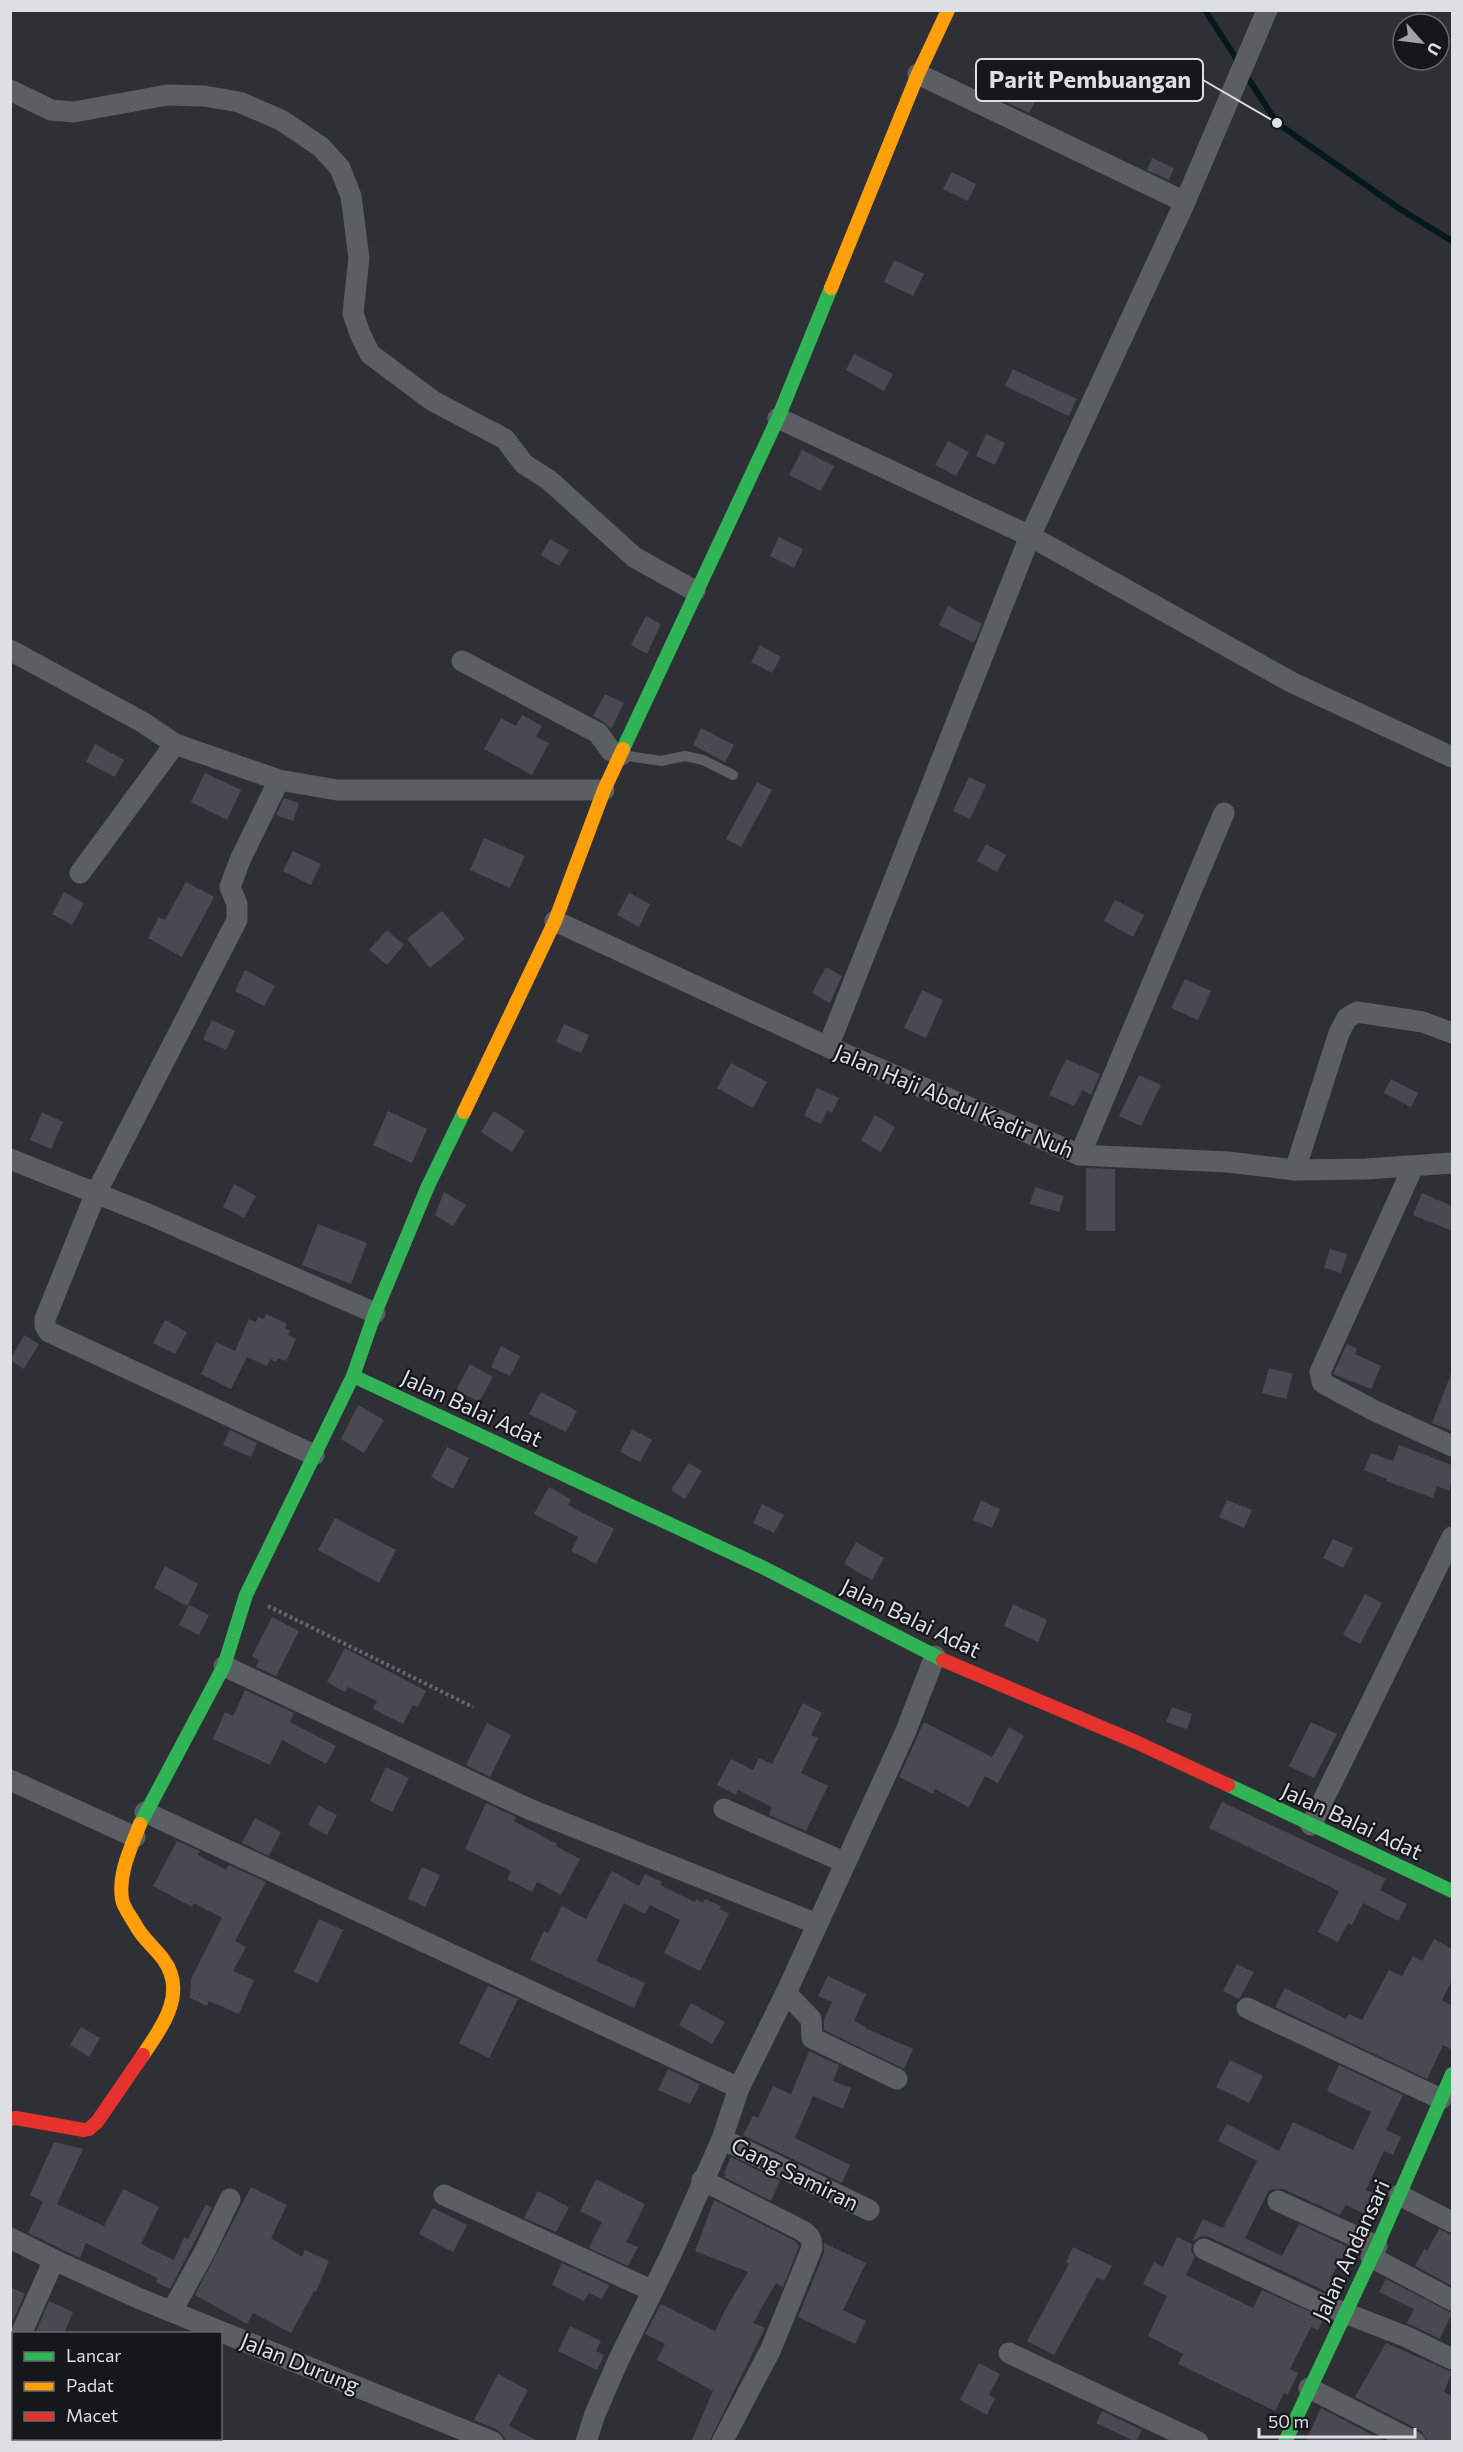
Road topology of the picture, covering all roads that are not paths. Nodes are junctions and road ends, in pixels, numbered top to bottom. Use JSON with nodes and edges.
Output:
{"nodes":[{"id":1,"x":948,"y":10,"type":"edge"},
{"id":2,"x":1268,"y":10,"type":"edge"},
{"id":3,"x":918,"y":74,"type":"junction"},
{"id":4,"x":10,"y":90,"type":"edge"},
{"id":5,"x":1185,"y":202,"type":"junction"},
{"id":6,"x":777,"y":418,"type":"junction"},
{"id":7,"x":1030,"y":536,"type":"junction"},
{"id":8,"x":695,"y":591,"type":"junction"},
{"id":9,"x":10,"y":650,"type":"edge"},
{"id":10,"x":462,"y":661,"type":"dead end"},
{"id":11,"x":175,"y":744,"type":"junction"},
{"id":12,"x":621,"y":755,"type":"junction"},
{"id":13,"x":1452,"y":757,"type":"edge"},
{"id":14,"x":733,"y":775,"type":"dead end"},
{"id":15,"x":279,"y":780,"type":"junction"},
{"id":16,"x":604,"y":790,"type":"junction"},
{"id":17,"x":1224,"y":813,"type":"dead end"},
{"id":18,"x":80,"y":873,"type":"dead end"},
{"id":19,"x":555,"y":921,"type":"junction"},
{"id":20,"x":1452,"y":1033,"type":"edge"},
{"id":21,"x":828,"y":1047,"type":"junction"},
{"id":22,"x":1080,"y":1155,"type":"junction"},
{"id":23,"x":10,"y":1159,"type":"edge"},
{"id":24,"x":1452,"y":1163,"type":"edge"},
{"id":25,"x":1413,"y":1167,"type":"junction"},
{"id":26,"x":1295,"y":1170,"type":"junction"},
{"id":27,"x":95,"y":1195,"type":"junction"},
{"id":28,"x":375,"y":1313,"type":"junction"},
{"id":29,"x":353,"y":1376,"type":"junction"},
{"id":30,"x":1452,"y":1446,"type":"edge"},
{"id":31,"x":314,"y":1455,"type":"junction"},
{"id":32,"x":1452,"y":1537,"type":"edge"},
{"id":33,"x":935,"y":1656,"type":"junction"},
{"id":34,"x":224,"y":1666,"type":"junction"},
{"id":35,"x":10,"y":1780,"type":"edge"},
{"id":36,"x":724,"y":1809,"type":"dead end"},
{"id":37,"x":145,"y":1812,"type":"junction"},
{"id":38,"x":1311,"y":1825,"type":"junction"},
{"id":39,"x":135,"y":1837,"type":"junction"},
{"id":40,"x":844,"y":1862,"type":"junction"},
{"id":41,"x":1452,"y":1891,"type":"edge"},
{"id":42,"x":817,"y":1924,"type":"junction"},
{"id":43,"x":786,"y":1993,"type":"junction"},
{"id":44,"x":1247,"y":2008,"type":"dead end"},
{"id":45,"x":1452,"y":2074,"type":"edge"},
{"id":46,"x":897,"y":2079,"type":"dead end"},
{"id":47,"x":739,"y":2088,"type":"junction"},
{"id":48,"x":1441,"y":2099,"type":"junction"},
{"id":49,"x":10,"y":2118,"type":"edge"},
{"id":50,"x":722,"y":2139,"type":"junction"},
{"id":51,"x":702,"y":2180,"type":"junction"},
{"id":52,"x":444,"y":2195,"type":"dead end"},
{"id":53,"x":1399,"y":2195,"type":"junction"},
{"id":54,"x":230,"y":2199,"type":"dead end"},
{"id":55,"x":1278,"y":2201,"type":"dead end"},
{"id":56,"x":869,"y":2210,"type":"dead end"},
{"id":57,"x":1452,"y":2222,"type":"edge"},
{"id":58,"x":10,"y":2238,"type":"edge"},
{"id":59,"x":1204,"y":2249,"type":"dead end"},
{"id":60,"x":1374,"y":2251,"type":"junction"},
{"id":61,"x":54,"y":2260,"type":"junction"},
{"id":62,"x":653,"y":2291,"type":"junction"},
{"id":63,"x":1452,"y":2300,"type":"edge"},
{"id":64,"x":171,"y":2311,"type":"junction"},
{"id":65,"x":1346,"y":2313,"type":"junction"},
{"id":66,"x":22,"y":2332,"type":"edge"},
{"id":67,"x":1009,"y":2353,"type":"dead end"},
{"id":68,"x":1452,"y":2360,"type":"edge"},
{"id":69,"x":1309,"y":2388,"type":"junction"},
{"id":70,"x":493,"y":2442,"type":"edge"},
{"id":71,"x":586,"y":2442,"type":"edge"},
{"id":72,"x":722,"y":2442,"type":"edge"},
{"id":73,"x":1198,"y":2442,"type":"edge"},
{"id":74,"x":1285,"y":2442,"type":"edge"},
{"id":75,"x":1415,"y":2442,"type":"edge"}],
"edges":[{"from":1,"to":3,"type":"street"},
{"from":2,"to":5,"type":"street"},
{"from":3,"to":5,"type":"street"},
{"from":3,"to":6,"type":"street"},
{"from":4,"to":8,"type":"street"},
{"from":5,"to":7,"type":"street"},
{"from":6,"to":7,"type":"street"},
{"from":6,"to":8,"type":"street"},
{"from":7,"to":13,"type":"street"},
{"from":7,"to":21,"type":"street"},
{"from":8,"to":12,"type":"street"},
{"from":9,"to":11,"type":"street"},
{"from":10,"to":12,"type":"street"},
{"from":11,"to":15,"type":"street"},
{"from":11,"to":18,"type":"street"},
{"from":12,"to":14,"type":"lane"},
{"from":12,"to":16,"type":"street"},
{"from":15,"to":16,"type":"street"},
{"from":15,"to":27,"type":"street"},
{"from":16,"to":19,"type":"street"},
{"from":17,"to":22,"type":"street"},
{"from":19,"to":21,"type":"street","name":"Jalan Haji Abdul Kadir Nuh"},
{"from":19,"to":28,"type":"street"},
{"from":20,"to":26,"type":"street"},
{"from":21,"to":22,"type":"street","name":"Jalan Haji Abdul Kadir Nuh"},
{"from":22,"to":26,"type":"street","name":"Jalan Haji Abdul Kadir Nuh"},
{"from":23,"to":27,"type":"street"},
{"from":24,"to":25,"type":"street","name":"Jalan Haji Abdul Kadir Nuh"},
{"from":25,"to":26,"type":"street","name":"Jalan Haji Abdul Kadir Nuh"},
{"from":25,"to":30,"type":"street"},
{"from":27,"to":28,"type":"street"},
{"from":27,"to":31,"type":"street"},
{"from":28,"to":29,"type":"street"},
{"from":29,"to":31,"type":"street"},
{"from":29,"to":33,"type":"street","name":"Jalan Balai Adat"},
{"from":31,"to":34,"type":"street"},
{"from":32,"to":38,"type":"street"},
{"from":33,"to":38,"type":"street","name":"Jalan Balai Adat"},
{"from":33,"to":40,"type":"street"},
{"from":34,"to":37,"type":"street"},
{"from":34,"to":42,"type":"street"},
{"from":35,"to":39,"type":"street"},
{"from":36,"to":40,"type":"street"},
{"from":37,"to":39,"type":"street"},
{"from":37,"to":47,"type":"street"},
{"from":38,"to":41,"type":"street","name":"Jalan Balai Adat"},
{"from":39,"to":49,"type":"street"},
{"from":40,"to":42,"type":"street"},
{"from":42,"to":43,"type":"street"},
{"from":43,"to":46,"type":"street"},
{"from":43,"to":47,"type":"street"},
{"from":44,"to":48,"type":"street"},
{"from":45,"to":48,"type":"street","name":"Jalan Andansari"},
{"from":47,"to":50,"type":"street"},
{"from":48,"to":53,"type":"street","name":"Jalan Andansari"},
{"from":50,"to":51,"type":"street"},
{"from":50,"to":56,"type":"street","name":"Gang Samiran"},
{"from":51,"to":62,"type":"street"},
{"from":51,"to":72,"type":"street"},
{"from":52,"to":62,"type":"street"},
{"from":53,"to":57,"type":"street"},
{"from":53,"to":60,"type":"street","name":"Jalan Andansari"},
{"from":54,"to":64,"type":"street"},
{"from":55,"to":60,"type":"street"},
{"from":58,"to":61,"type":"street","name":"Jalan Durung"},
{"from":59,"to":65,"type":"street"},
{"from":60,"to":63,"type":"street"},
{"from":60,"to":65,"type":"street","name":"Jalan Andansari"},
{"from":61,"to":64,"type":"street","name":"Jalan Durung"},
{"from":61,"to":66,"type":"street"},
{"from":62,"to":71,"type":"street"},
{"from":64,"to":70,"type":"street","name":"Jalan Durung"},
{"from":65,"to":68,"type":"street"},
{"from":65,"to":69,"type":"street","name":"Jalan Andansari"},
{"from":67,"to":73,"type":"street"},
{"from":69,"to":74,"type":"street","name":"Jalan Andansari"},
{"from":69,"to":75,"type":"street"}]}
